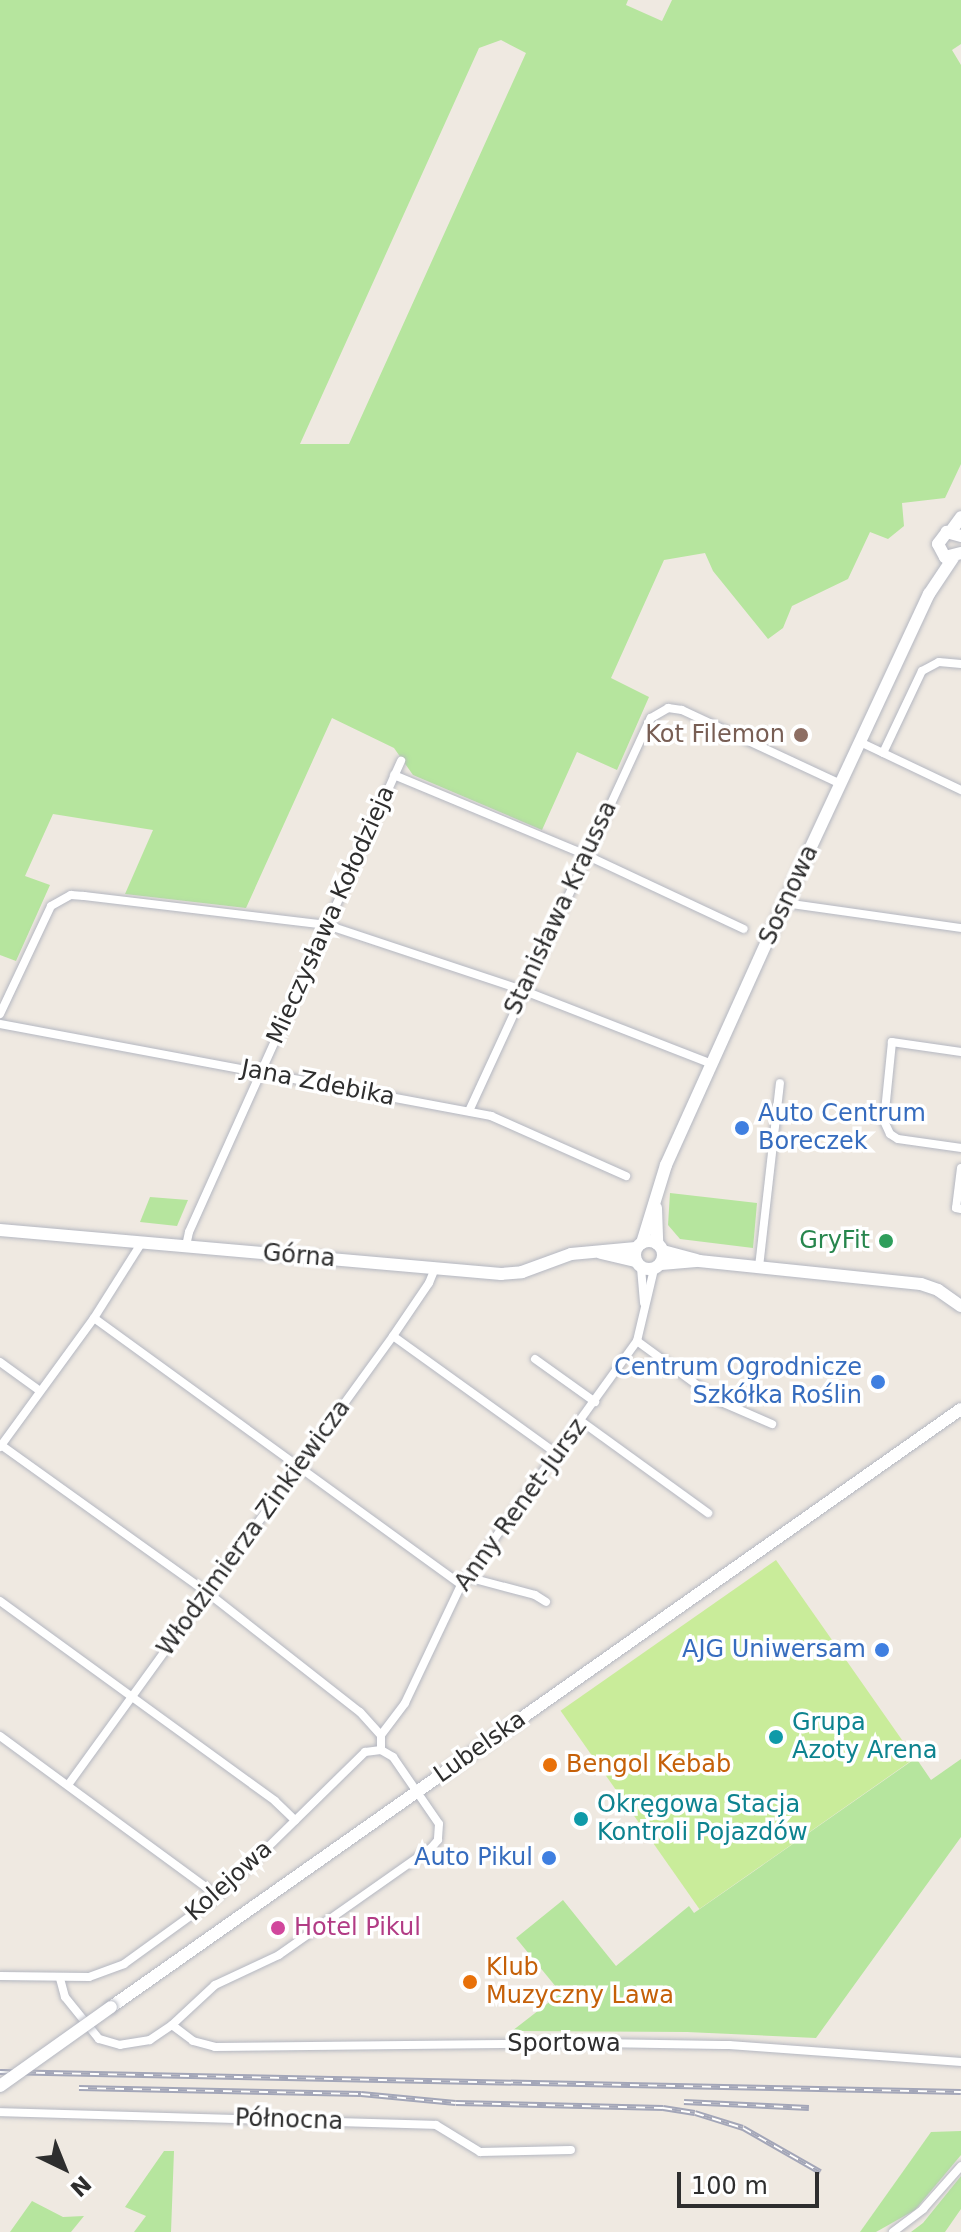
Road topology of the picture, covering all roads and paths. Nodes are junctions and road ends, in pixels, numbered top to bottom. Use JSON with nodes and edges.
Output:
{"nodes":[{"id":1,"x":961,"y":517,"type":"edge"},
{"id":2,"x":956,"y":534,"type":"edge"},
{"id":3,"x":940,"y":551,"type":"junction"},
{"id":4,"x":958,"y":556,"type":"edge"},
{"id":5,"x":929,"y":594,"type":"junction"},
{"id":6,"x":961,"y":664,"type":"edge"},
{"id":7,"x":860,"y":742,"type":"junction"},
{"id":8,"x":883,"y":753,"type":"junction"},
{"id":9,"x":401,"y":761,"type":"dead end"},
{"id":10,"x":394,"y":775,"type":"junction"},
{"id":11,"x":841,"y":784,"type":"junction"},
{"id":12,"x":961,"y":790,"type":"edge"},
{"id":13,"x":586,"y":855,"type":"junction"},
{"id":14,"x":785,"y":903,"type":"junction"},
{"id":15,"x":327,"y":925,"type":"junction"},
{"id":16,"x":961,"y":928,"type":"edge"},
{"id":17,"x":744,"y":929,"type":"dead end"},
{"id":18,"x":522,"y":990,"type":"junction"},
{"id":19,"x":0,"y":1014,"type":"edge"},
{"id":20,"x":0,"y":1024,"type":"edge"},
{"id":21,"x":961,"y":1052,"type":"edge"},
{"id":22,"x":712,"y":1064,"type":"junction"},
{"id":23,"x":261,"y":1071,"type":"junction"},
{"id":24,"x":780,"y":1083,"type":"dead end"},
{"id":25,"x":469,"y":1111,"type":"junction"},
{"id":26,"x":961,"y":1148,"type":"edge"},
{"id":27,"x":961,"y":1168,"type":"edge"},
{"id":28,"x":626,"y":1176,"type":"dead end"},
{"id":29,"x":961,"y":1209,"type":"edge"},
{"id":30,"x":0,"y":1230,"type":"edge"},
{"id":31,"x":142,"y":1242,"type":"junction"},
{"id":32,"x":186,"y":1246,"type":"junction"},
{"id":33,"x":649,"y":1256,"type":"junction"},
{"id":34,"x":759,"y":1267,"type":"junction"},
{"id":35,"x":435,"y":1268,"type":"junction"},
{"id":36,"x":961,"y":1306,"type":"edge"},
{"id":37,"x":94,"y":1318,"type":"junction"},
{"id":38,"x":393,"y":1336,"type":"junction"},
{"id":39,"x":637,"y":1341,"type":"junction"},
{"id":40,"x":535,"y":1359,"type":"dead end"},
{"id":41,"x":0,"y":1362,"type":"edge"},
{"id":42,"x":40,"y":1391,"type":"junction"},
{"id":43,"x":595,"y":1402,"type":"junction"},
{"id":44,"x":961,"y":1409,"type":"edge"},
{"id":45,"x":581,"y":1421,"type":"junction"},
{"id":46,"x":772,"y":1424,"type":"dead end"},
{"id":47,"x":1,"y":1446,"type":"edge"},
{"id":48,"x":557,"y":1454,"type":"junction"},
{"id":49,"x":299,"y":1466,"type":"junction"},
{"id":50,"x":708,"y":1513,"type":"dead end"},
{"id":51,"x":464,"y":1581,"type":"junction"},
{"id":52,"x":208,"y":1593,"type":"junction"},
{"id":53,"x":0,"y":1601,"type":"edge"},
{"id":54,"x":546,"y":1602,"type":"dead end"},
{"id":55,"x":133,"y":1697,"type":"junction"},
{"id":56,"x":381,"y":1735,"type":"junction"},
{"id":57,"x":0,"y":1736,"type":"edge"},
{"id":58,"x":381,"y":1750,"type":"junction"},
{"id":59,"x":68,"y":1785,"type":"junction"},
{"id":60,"x":418,"y":1791,"type":"junction"},
{"id":61,"x":295,"y":1820,"type":"junction"},
{"id":62,"x":218,"y":1896,"type":"junction"},
{"id":63,"x":0,"y":1976,"type":"edge"},
{"id":64,"x":60,"y":1978,"type":"junction"},
{"id":65,"x":172,"y":2025,"type":"junction"},
{"id":66,"x":961,"y":2062,"type":"edge"},
{"id":67,"x":0,"y":2086,"type":"edge"},
{"id":68,"x":0,"y":2112,"type":"edge"},
{"id":69,"x":571,"y":2150,"type":"dead end"},
{"id":70,"x":961,"y":2166,"type":"edge"},
{"id":71,"x":893,"y":2232,"type":"edge"}],
"edges":[{"from":1,"to":2,"type":"street"},
{"from":2,"to":3,"type":"street","name":"Sosnowa"},
{"from":3,"to":4,"type":"street"},
{"from":3,"to":5,"type":"street","name":"Sosnowa"},
{"from":4,"to":5,"type":"street","name":"Sosnowa"},
{"from":5,"to":7,"type":"street","name":"Sosnowa"},
{"from":6,"to":8,"type":"street"},
{"from":7,"to":8,"type":"street"},
{"from":7,"to":11,"type":"street","name":"Sosnowa"},
{"from":8,"to":12,"type":"street"},
{"from":9,"to":10,"type":"street","name":"Mieczysława Kołodzieja"},
{"from":10,"to":13,"type":"street"},
{"from":10,"to":15,"type":"street","name":"Mieczysława Kołodzieja"},
{"from":11,"to":13,"type":"street","name":"Stanisława Kraussa"},
{"from":11,"to":14,"type":"street","name":"Sosnowa"},
{"from":13,"to":17,"type":"street"},
{"from":13,"to":18,"type":"street","name":"Stanisława Kraussa"},
{"from":14,"to":16,"type":"street"},
{"from":14,"to":22,"type":"street","name":"Sosnowa"},
{"from":15,"to":18,"type":"street"},
{"from":15,"to":19,"type":"street"},
{"from":15,"to":23,"type":"street","name":"Mieczysława Kołodzieja"},
{"from":18,"to":22,"type":"street"},
{"from":18,"to":25,"type":"street","name":"Stanisława Kraussa"},
{"from":20,"to":23,"type":"street","name":"Jana Zdebika"},
{"from":21,"to":26,"type":"street"},
{"from":22,"to":33,"type":"street","name":"Sosnowa"},
{"from":23,"to":25,"type":"street","name":"Jana Zdebika"},
{"from":23,"to":32,"type":"street","name":"Mieczysława Kołodzieja"},
{"from":24,"to":34,"type":"street"},
{"from":25,"to":28,"type":"street","name":"Jana Zdebika"},
{"from":27,"to":29,"type":"street"},
{"from":30,"to":31,"type":"street","name":"Górna"},
{"from":31,"to":32,"type":"street","name":"Górna"},
{"from":31,"to":37,"type":"street"},
{"from":32,"to":35,"type":"street","name":"Górna"},
{"from":33,"to":34,"type":"street","name":"Górna"},
{"from":33,"to":35,"type":"street","name":"Górna"},
{"from":33,"to":39,"type":"street","name":"Anny Renet-Jursz"},
{"from":34,"to":36,"type":"street","name":"Górna"},
{"from":35,"to":38,"type":"street","name":"Włodzimierza Zinkiewicza"},
{"from":37,"to":42,"type":"street"},
{"from":37,"to":49,"type":"street"},
{"from":38,"to":48,"type":"street"},
{"from":38,"to":49,"type":"street","name":"Włodzimierza Zinkiewicza"},
{"from":39,"to":43,"type":"street","name":"Anny Renet-Jursz"},
{"from":39,"to":46,"type":"street"},
{"from":40,"to":43,"type":"street"},
{"from":41,"to":42,"type":"street"},
{"from":42,"to":47,"type":"street"},
{"from":43,"to":45,"type":"street","name":"Anny Renet-Jursz"},
{"from":44,"to":60,"type":"street","name":"Lubelska"},
{"from":45,"to":48,"type":"street","name":"Anny Renet-Jursz"},
{"from":45,"to":50,"type":"street"},
{"from":47,"to":52,"type":"street"},
{"from":48,"to":51,"type":"street","name":"Anny Renet-Jursz"},
{"from":49,"to":51,"type":"street"},
{"from":49,"to":52,"type":"street","name":"Włodzimierza Zinkiewicza"},
{"from":51,"to":54,"type":"street"},
{"from":51,"to":56,"type":"street","name":"Anny Renet-Jursz"},
{"from":52,"to":55,"type":"street","name":"Włodzimierza Zinkiewicza"},
{"from":52,"to":56,"type":"street"},
{"from":53,"to":55,"type":"street"},
{"from":55,"to":59,"type":"street","name":"Włodzimierza Zinkiewicza"},
{"from":55,"to":61,"type":"street"},
{"from":56,"to":58,"type":"street"},
{"from":57,"to":59,"type":"street"},
{"from":58,"to":60,"type":"street"},
{"from":58,"to":61,"type":"street","name":"Kolejowa"},
{"from":59,"to":62,"type":"street"},
{"from":60,"to":65,"type":"street"},
{"from":60,"to":67,"type":"street","name":"Lubelska","bridge":true},
{"from":61,"to":62,"type":"street","name":"Kolejowa"},
{"from":62,"to":64,"type":"street","name":"Kolejowa"},
{"from":63,"to":64,"type":"street","name":"Kolejowa"},
{"from":64,"to":65,"type":"street"},
{"from":65,"to":66,"type":"street","name":"Sportowa"},
{"from":68,"to":69,"type":"street","name":"Północna"},
{"from":70,"to":71,"type":"street"}]}
